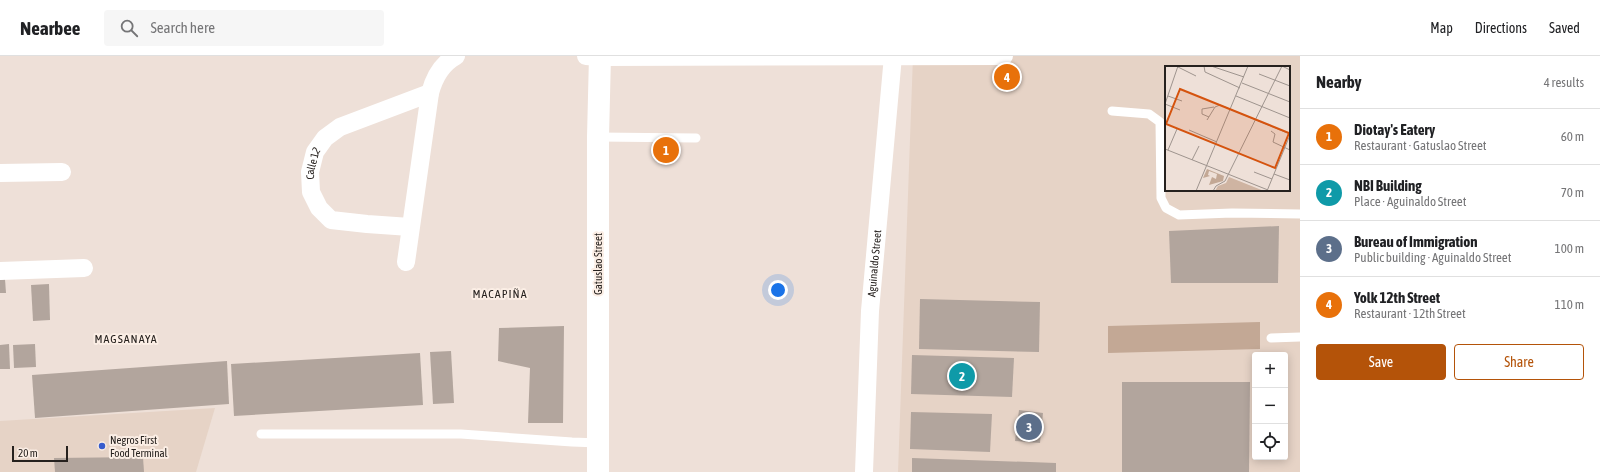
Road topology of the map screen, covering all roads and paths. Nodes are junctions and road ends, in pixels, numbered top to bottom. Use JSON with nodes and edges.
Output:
{"nodes":[{"id":1,"x":456,"y":56,"type":"edge"},
{"id":2,"x":595,"y":56,"type":"edge"},
{"id":3,"x":893,"y":56,"type":"edge"},
{"id":4,"x":1004,"y":56,"type":"edge"},
{"id":5,"x":430,"y":92,"type":"junction"},
{"id":6,"x":1112,"y":111,"type":"dead end"},
{"id":7,"x":598,"y":137,"type":"junction"},
{"id":8,"x":696,"y":138,"type":"dead end"},
{"id":9,"x":62,"y":172,"type":"dead end"},
{"id":10,"x":0,"y":173,"type":"edge"},
{"id":11,"x":1300,"y":214,"type":"edge"},
{"id":12,"x":410,"y":226,"type":"junction"},
{"id":13,"x":406,"y":262,"type":"dead end"},
{"id":14,"x":84,"y":268,"type":"dead end"},
{"id":15,"x":0,"y":271,"type":"edge"},
{"id":16,"x":1300,"y":337,"type":"edge"},
{"id":17,"x":1271,"y":338,"type":"dead end"},
{"id":18,"x":261,"y":434,"type":"dead end"},
{"id":19,"x":599,"y":443,"type":"junction"},
{"id":20,"x":598,"y":472,"type":"edge"},
{"id":21,"x":864,"y":472,"type":"edge"}],
"edges":[{"from":1,"to":5,"type":"street"},
{"from":2,"to":3,"type":"street"},
{"from":2,"to":7,"type":"street","name":"Gatuslao Street"},
{"from":3,"to":4,"type":"street"},
{"from":3,"to":21,"type":"street","name":"Aguinaldo Street"},
{"from":5,"to":12,"type":"street"},
{"from":5,"to":12,"type":"street","name":"Calle 12"},
{"from":6,"to":11,"type":"lane"},
{"from":7,"to":8,"type":"lane"},
{"from":7,"to":19,"type":"street","name":"Gatuslao Street"},
{"from":9,"to":10,"type":"street"},
{"from":12,"to":13,"type":"street"},
{"from":14,"to":15,"type":"street"},
{"from":16,"to":17,"type":"lane"},
{"from":18,"to":19,"type":"lane"},
{"from":19,"to":20,"type":"street","name":"Gatuslao Street"}]}
